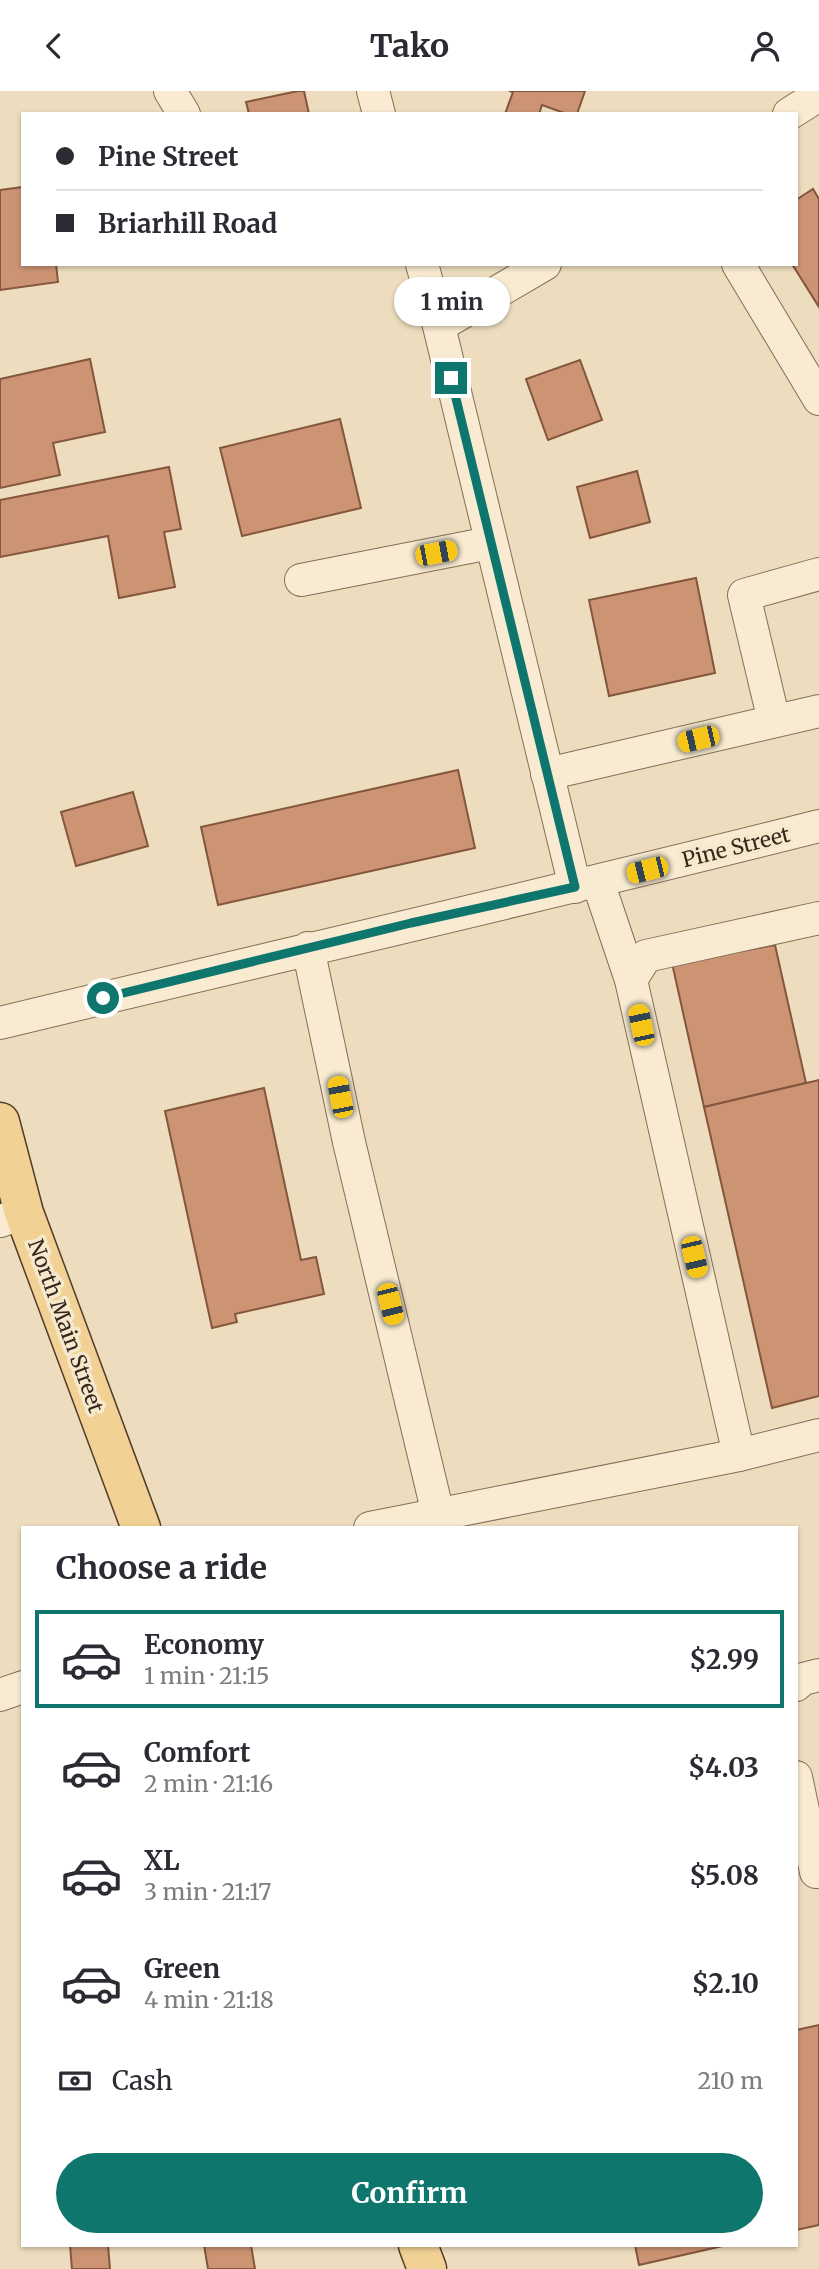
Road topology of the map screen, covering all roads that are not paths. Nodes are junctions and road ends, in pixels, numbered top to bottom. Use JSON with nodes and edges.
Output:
{"nodes":[{"id":1,"x":170,"y":91,"type":"edge"},
{"id":2,"x":373,"y":91,"type":"edge"},
{"id":3,"x":819,"y":95,"type":"edge"},
{"id":4,"x":183,"y":112,"type":"edge"},
{"id":5,"x":378,"y":112,"type":"edge"},
{"id":6,"x":792,"y":112,"type":"edge"},
{"id":7,"x":423,"y":266,"type":"edge"},
{"id":8,"x":542,"y":266,"type":"edge"},
{"id":9,"x":739,"y":266,"type":"edge"},
{"id":10,"x":439,"y":326,"type":"junction"},
{"id":11,"x":819,"y":399,"type":"edge"},
{"id":12,"x":490,"y":543,"type":"junction"},
{"id":13,"x":819,"y":574,"type":"edge"},
{"id":14,"x":301,"y":580,"type":"dead end"},
{"id":15,"x":819,"y":711,"type":"edge"},
{"id":16,"x":774,"y":721,"type":"junction"},
{"id":17,"x":547,"y":774,"type":"junction"},
{"id":18,"x":819,"y":826,"type":"edge"},
{"id":19,"x":586,"y":885,"type":"junction"},
{"id":20,"x":819,"y":918,"type":"edge"},
{"id":21,"x":308,"y":948,"type":"junction"},
{"id":22,"x":631,"y":980,"type":"junction"},
{"id":23,"x":0,"y":1023,"type":"edge"},
{"id":24,"x":0,"y":1122,"type":"edge"},
{"id":25,"x":12,"y":1217,"type":"edge"},
{"id":26,"x":819,"y":1435,"type":"edge"},
{"id":27,"x":739,"y":1455,"type":"junction"},
{"id":28,"x":438,"y":1514,"type":"junction"},
{"id":29,"x":140,"y":1526,"type":"edge"},
{"id":30,"x":380,"y":1526,"type":"edge"},
{"id":31,"x":819,"y":1675,"type":"edge"},
{"id":32,"x":798,"y":1683,"type":"edge"},
{"id":33,"x":21,"y":1688,"type":"edge"},
{"id":34,"x":0,"y":1695,"type":"edge"},
{"id":35,"x":798,"y":1790,"type":"edge"},
{"id":36,"x":811,"y":1874,"type":"edge"},
{"id":37,"x":419,"y":2247,"type":"edge"},
{"id":38,"x":428,"y":2269,"type":"edge"}],
"edges":[{"from":1,"to":4,"type":"street"},
{"from":2,"to":5,"type":"street"},
{"from":3,"to":6,"type":"street"},
{"from":7,"to":10,"type":"street"},
{"from":8,"to":10,"type":"street"},
{"from":9,"to":11,"type":"street"},
{"from":10,"to":12,"type":"street"},
{"from":12,"to":14,"type":"street"},
{"from":12,"to":17,"type":"street"},
{"from":13,"to":16,"type":"street"},
{"from":15,"to":16,"type":"street"},
{"from":16,"to":17,"type":"street"},
{"from":17,"to":19,"type":"street"},
{"from":18,"to":19,"type":"street","name":"Pine Street"},
{"from":19,"to":21,"type":"street","name":"Pine Street"},
{"from":19,"to":22,"type":"street"},
{"from":20,"to":22,"type":"street"},
{"from":21,"to":23,"type":"street","name":"Pine Street"},
{"from":21,"to":28,"type":"street"},
{"from":22,"to":27,"type":"street"},
{"from":24,"to":25,"type":"main road","name":"North Main Street"},
{"from":25,"to":29,"type":"main road","name":"North Main Street"},
{"from":26,"to":27,"type":"street"},
{"from":27,"to":28,"type":"street"},
{"from":28,"to":30,"type":"street"},
{"from":31,"to":32,"type":"street"},
{"from":33,"to":34,"type":"street"},
{"from":35,"to":36,"type":"street"},
{"from":37,"to":38,"type":"main road"}]}
